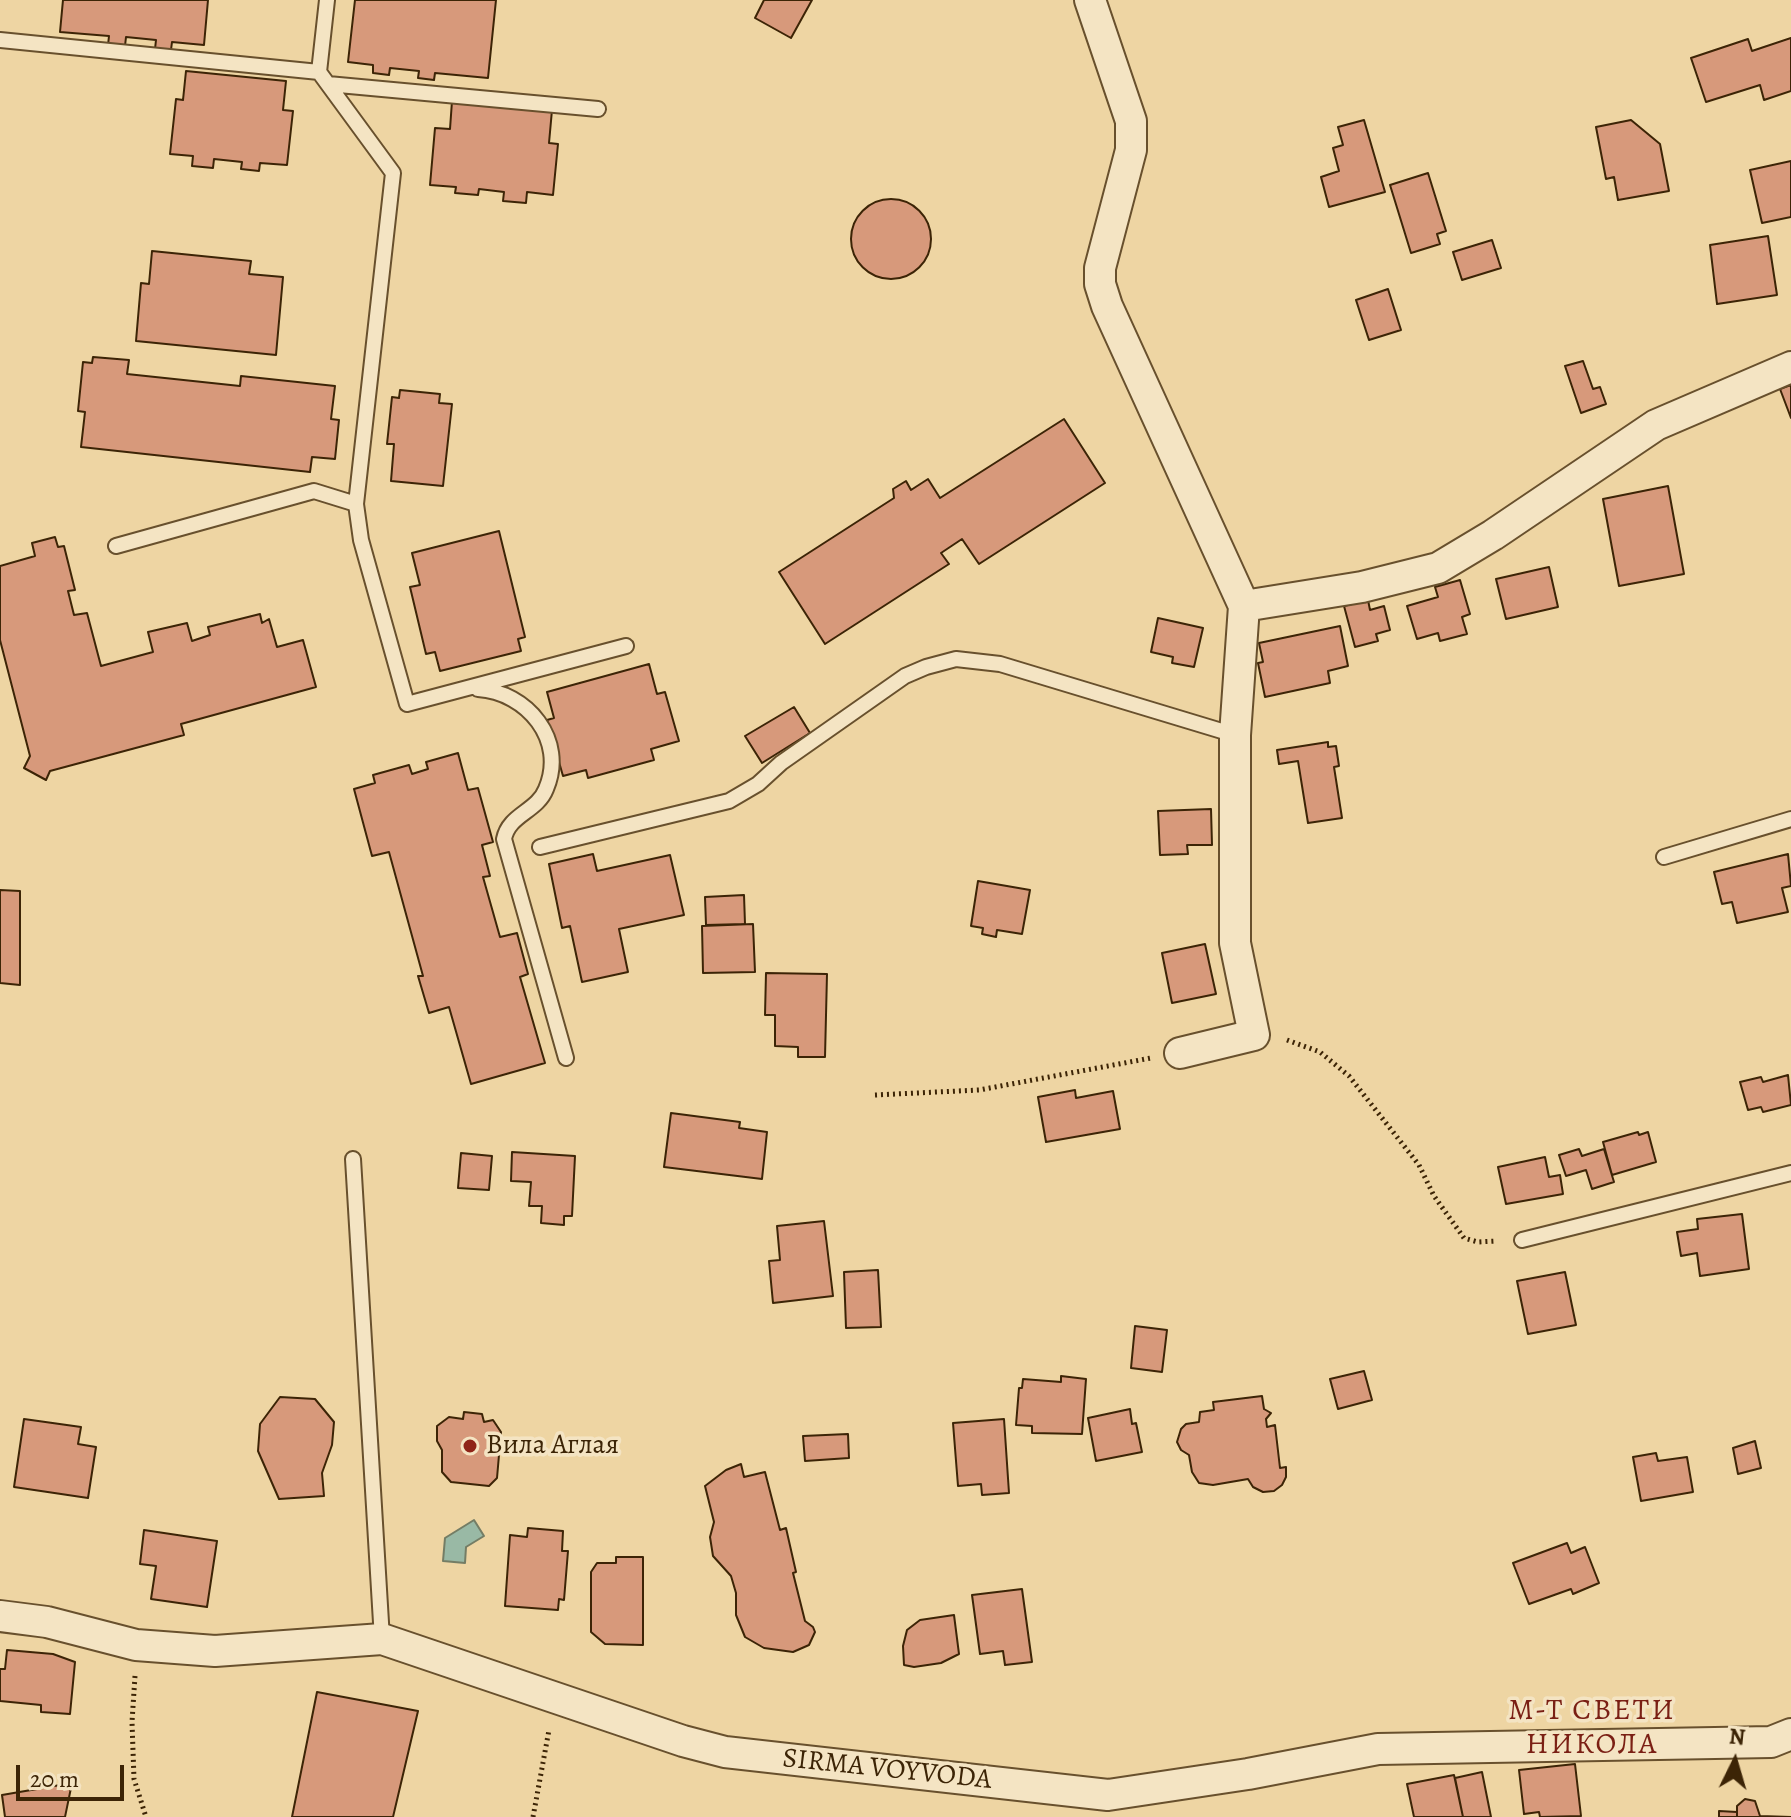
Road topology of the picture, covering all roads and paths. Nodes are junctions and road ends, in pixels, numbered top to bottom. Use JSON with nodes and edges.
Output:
{"nodes":[{"id":1,"x":327,"y":0,"type":"edge"},
{"id":2,"x":1090,"y":0,"type":"edge"},
{"id":3,"x":0,"y":40,"type":"edge"},
{"id":4,"x":324,"y":78,"type":"junction"},
{"id":5,"x":598,"y":109,"type":"dead end"},
{"id":6,"x":1791,"y":367,"type":"edge"},
{"id":7,"x":356,"y":504,"type":"junction"},
{"id":8,"x":116,"y":546,"type":"dead end"},
{"id":9,"x":1244,"y":606,"type":"junction"},
{"id":10,"x":626,"y":646,"type":"dead end"},
{"id":11,"x":469,"y":689,"type":"junction"},
{"id":12,"x":1235,"y":735,"type":"junction"},
{"id":13,"x":1791,"y":819,"type":"edge"},
{"id":14,"x":540,"y":847,"type":"dead end"},
{"id":15,"x":1664,"y":857,"type":"dead end"},
{"id":16,"x":1254,"y":1035,"type":"junction"},
{"id":17,"x":1180,"y":1053,"type":"joint"},
{"id":18,"x":566,"y":1058,"type":"dead end"},
{"id":19,"x":875,"y":1095,"type":"dead end"},
{"id":20,"x":353,"y":1159,"type":"dead end"},
{"id":21,"x":1791,"y":1173,"type":"edge"},
{"id":22,"x":1522,"y":1240,"type":"joint"},
{"id":23,"x":0,"y":1616,"type":"edge"},
{"id":24,"x":382,"y":1639,"type":"junction"},
{"id":25,"x":136,"y":1645,"type":"junction"},
{"id":26,"x":555,"y":1697,"type":"junction"},
{"id":27,"x":1791,"y":1734,"type":"edge"},
{"id":28,"x":1106,"y":1806,"type":"edge"},
{"id":29,"x":146,"y":1817,"type":"edge"},
{"id":30,"x":533,"y":1817,"type":"edge"}],
"edges":[{"from":1,"to":4,"type":"lane"},
{"from":2,"to":9,"type":"street"},
{"from":3,"to":4,"type":"lane"},
{"from":4,"to":5,"type":"lane"},
{"from":4,"to":7,"type":"lane"},
{"from":6,"to":9,"type":"street"},
{"from":7,"to":8,"type":"lane"},
{"from":7,"to":11,"type":"lane"},
{"from":9,"to":12,"type":"street"},
{"from":10,"to":11,"type":"lane"},
{"from":11,"to":18,"type":"lane"},
{"from":12,"to":14,"type":"lane"},
{"from":12,"to":16,"type":"street"},
{"from":13,"to":15,"type":"lane"},
{"from":16,"to":17,"type":"street"},
{"from":16,"to":22,"type":"path"},
{"from":17,"to":19,"type":"path"},
{"from":20,"to":24,"type":"lane"},
{"from":21,"to":22,"type":"lane"},
{"from":23,"to":25,"type":"street","name":"SIRMA VOYVODA"},
{"from":24,"to":25,"type":"street","name":"SIRMA VOYVODA"},
{"from":24,"to":26,"type":"street","name":"SIRMA VOYVODA"},
{"from":25,"to":29,"type":"path"},
{"from":26,"to":28,"type":"street","name":"SIRMA VOYVODA"},
{"from":26,"to":30,"type":"path"},
{"from":27,"to":28,"type":"street","name":"SIRMA VOYVODA"}]}
